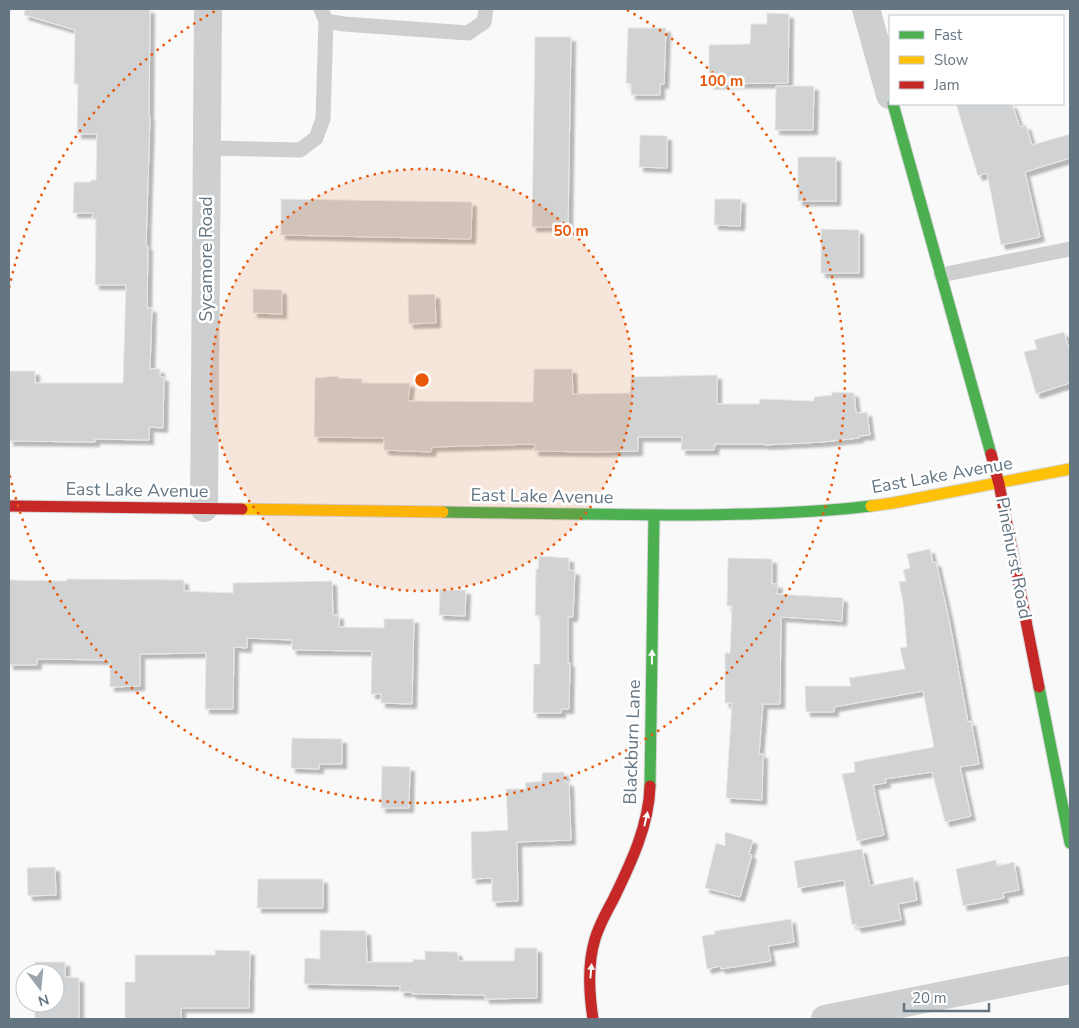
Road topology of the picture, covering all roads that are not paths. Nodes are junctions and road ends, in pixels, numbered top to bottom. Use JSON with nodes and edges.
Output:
{"nodes":[{"id":1,"x":208,"y":9,"type":"edge"},
{"id":2,"x":486,"y":9,"type":"edge"},
{"id":3,"x":866,"y":9,"type":"edge"},
{"id":4,"x":323,"y":15,"type":"edge"},
{"id":5,"x":889,"y":91,"type":"edge"},
{"id":6,"x":893,"y":105,"type":"edge"},
{"id":7,"x":206,"y":148,"type":"junction"},
{"id":8,"x":1070,"y":249,"type":"edge"},
{"id":9,"x":941,"y":275,"type":"junction"},
{"id":10,"x":1070,"y":469,"type":"edge"},
{"id":11,"x":999,"y":484,"type":"junction"},
{"id":12,"x":9,"y":506,"type":"edge"},
{"id":13,"x":204,"y":508,"type":"junction"},
{"id":14,"x":654,"y":515,"type":"junction"},
{"id":15,"x":1070,"y":843,"type":"edge"},
{"id":16,"x":1070,"y":970,"type":"edge"},
{"id":17,"x":593,"y":1019,"type":"edge"},
{"id":18,"x":825,"y":1019,"type":"edge"}],
"edges":[{"from":1,"to":7,"type":"street","name":"Sycamore Road"},
{"from":2,"to":4,"type":"lane"},
{"from":3,"to":5,"type":"street"},
{"from":4,"to":7,"type":"lane"},
{"from":6,"to":9,"type":"street","name":"Pinehurst Road"},
{"from":7,"to":13,"type":"street","name":"Sycamore Road"},
{"from":8,"to":9,"type":"lane"},
{"from":9,"to":11,"type":"street","name":"Pinehurst Road"},
{"from":10,"to":11,"type":"street","name":"East Lake Avenue"},
{"from":11,"to":14,"type":"street","name":"East Lake Avenue"},
{"from":11,"to":15,"type":"street","name":"Pinehurst Road"},
{"from":12,"to":13,"type":"street","name":"East Lake Avenue"},
{"from":13,"to":14,"type":"street","name":"East Lake Avenue"},
{"from":17,"to":14,"type":"street","name":"Blackburn Lane","one_way":true},
{"from":16,"to":18,"type":"street"}]}
